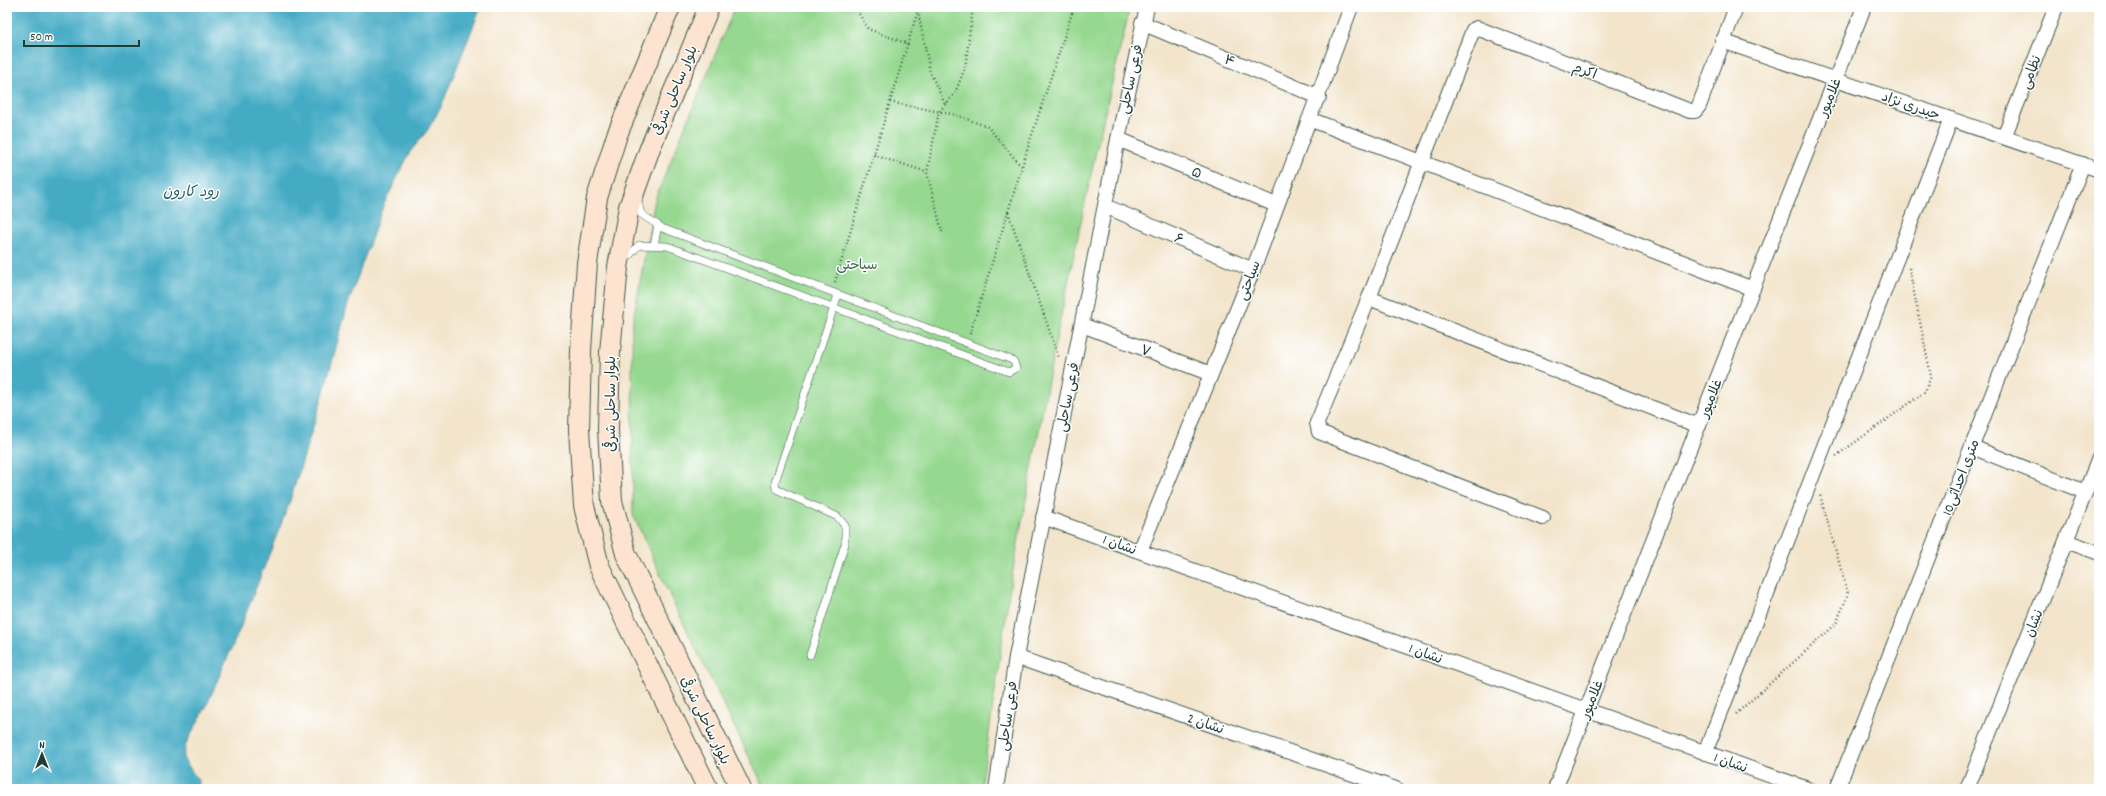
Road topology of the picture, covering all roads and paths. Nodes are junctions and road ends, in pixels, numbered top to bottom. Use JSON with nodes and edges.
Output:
{"nodes":[{"id":1,"x":670,"y":7,"type":"edge"},
{"id":2,"x":708,"y":7,"type":"edge"},
{"id":3,"x":855,"y":7,"type":"edge"},
{"id":4,"x":919,"y":7,"type":"edge"},
{"id":5,"x":973,"y":7,"type":"edge"},
{"id":6,"x":1074,"y":7,"type":"edge"},
{"id":7,"x":1147,"y":7,"type":"edge"},
{"id":8,"x":1351,"y":7,"type":"edge"},
{"id":9,"x":1736,"y":7,"type":"edge"},
{"id":10,"x":1864,"y":7,"type":"edge"},
{"id":11,"x":2056,"y":7,"type":"edge"},
{"id":12,"x":918,"y":11,"type":"junction"},
{"id":13,"x":1142,"y":23,"type":"junction"},
{"id":14,"x":1722,"y":41,"type":"junction"},
{"id":15,"x":908,"y":44,"type":"junction"},
{"id":16,"x":1836,"y":80,"type":"junction"},
{"id":17,"x":1319,"y":97,"type":"junction"},
{"id":18,"x":890,"y":102,"type":"junction"},
{"id":19,"x":946,"y":104,"type":"junction"},
{"id":20,"x":939,"y":112,"type":"junction"},
{"id":21,"x":1309,"y":119,"type":"junction"},
{"id":22,"x":1951,"y":119,"type":"junction"},
{"id":23,"x":2004,"y":137,"type":"junction"},
{"id":24,"x":1118,"y":139,"type":"junction"},
{"id":25,"x":874,"y":155,"type":"junction"},
{"id":26,"x":1422,"y":162,"type":"junction"},
{"id":27,"x":2083,"y":164,"type":"junction"},
{"id":28,"x":1022,"y":166,"type":"junction"},
{"id":29,"x":2099,"y":170,"type":"edge"},
{"id":30,"x":927,"y":172,"type":"junction"},
{"id":31,"x":635,"y":191,"type":"junction"},
{"id":32,"x":1276,"y":205,"type":"junction"},
{"id":33,"x":1105,"y":206,"type":"junction"},
{"id":34,"x":1008,"y":212,"type":"junction"},
{"id":35,"x":658,"y":225,"type":"junction"},
{"id":36,"x":942,"y":232,"type":"dead end"},
{"id":37,"x":1904,"y":241,"type":"junction"},
{"id":38,"x":654,"y":245,"type":"junction"},
{"id":39,"x":618,"y":267,"type":"junction"},
{"id":40,"x":1253,"y":270,"type":"junction"},
{"id":41,"x":1753,"y":289,"type":"junction"},
{"id":42,"x":835,"y":293,"type":"junction"},
{"id":43,"x":1369,"y":298,"type":"junction"},
{"id":44,"x":833,"y":307,"type":"junction"},
{"id":45,"x":1082,"y":325,"type":"junction"},
{"id":46,"x":968,"y":344,"type":"junction"},
{"id":47,"x":1211,"y":374,"type":"junction"},
{"id":48,"x":1069,"y":387,"type":"junction"},
{"id":49,"x":1699,"y":426,"type":"junction"},
{"id":50,"x":1972,"y":447,"type":"junction"},
{"id":51,"x":2099,"y":458,"type":"edge"},
{"id":52,"x":1814,"y":472,"type":"junction"},
{"id":53,"x":2085,"y":492,"type":"junction"},
{"id":54,"x":1043,"y":517,"type":"junction"},
{"id":55,"x":1543,"y":518,"type":"dead end"},
{"id":56,"x":2066,"y":541,"type":"junction"},
{"id":57,"x":1140,"y":551,"type":"junction"},
{"id":58,"x":2099,"y":553,"type":"edge"},
{"id":59,"x":810,"y":655,"type":"dead end"},
{"id":60,"x":1016,"y":657,"type":"junction"},
{"id":61,"x":1586,"y":710,"type":"junction"},
{"id":62,"x":1712,"y":735,"type":"junction"},
{"id":63,"x":1705,"y":752,"type":"junction"},
{"id":64,"x":708,"y":789,"type":"edge"},
{"id":65,"x":741,"y":789,"type":"edge"},
{"id":66,"x":996,"y":789,"type":"edge"},
{"id":67,"x":1396,"y":789,"type":"edge"},
{"id":68,"x":1555,"y":789,"type":"edge"},
{"id":69,"x":1808,"y":789,"type":"edge"},
{"id":70,"x":1837,"y":789,"type":"edge"},
{"id":71,"x":1967,"y":789,"type":"edge"}],
"edges":[{"from":1,"to":64,"type":"main road","name":"بلوار ساحلی شرقی"},
{"from":2,"to":31,"type":"main road","name":"بلوار ساحلی شرقی"},
{"from":3,"to":15,"type":"path"},
{"from":4,"to":12,"type":"path"},
{"from":5,"to":19,"type":"path"},
{"from":6,"to":28,"type":"path"},
{"from":7,"to":13,"type":"street","name":"فرعی ساحلی"},
{"from":8,"to":17,"type":"street","name":"سیاحتی"},
{"from":9,"to":14,"type":"street"},
{"from":10,"to":16,"type":"street","name":"غلامپور"},
{"from":11,"to":23,"type":"street","name":"نظامی"},
{"from":12,"to":15,"type":"path"},
{"from":12,"to":19,"type":"path"},
{"from":13,"to":17,"type":"street","name":"۴"},
{"from":13,"to":24,"type":"street","name":"فرعی ساحلی"},
{"from":14,"to":16,"type":"street","name":"حیدری نژاد"},
{"from":14,"to":26,"type":"street","name":"اکرم"},
{"from":15,"to":18,"type":"path"},
{"from":16,"to":22,"type":"street","name":"حیدری نژاد"},
{"from":16,"to":41,"type":"street","name":"غلامپور"},
{"from":17,"to":21,"type":"street","name":"سیاحتی"},
{"from":18,"to":20,"type":"path"},
{"from":18,"to":25,"type":"path"},
{"from":19,"to":20,"type":"path"},
{"from":20,"to":28,"type":"path"},
{"from":20,"to":30,"type":"path"},
{"from":21,"to":26,"type":"street"},
{"from":21,"to":32,"type":"street","name":"سیاحتی"},
{"from":22,"to":23,"type":"street","name":"حیدری نژاد"},
{"from":22,"to":37,"type":"street"},
{"from":23,"to":27,"type":"street","name":"حیدری نژاد"},
{"from":24,"to":32,"type":"street","name":"۵"},
{"from":24,"to":33,"type":"street","name":"فرعی ساحلی"},
{"from":25,"to":30,"type":"path"},
{"from":25,"to":42,"type":"path"},
{"from":26,"to":41,"type":"street"},
{"from":26,"to":43,"type":"street"},
{"from":27,"to":29,"type":"street","name":"حیدری نژاد"},
{"from":27,"to":50,"type":"street","name":"10متری احداثی"},
{"from":28,"to":34,"type":"path"},
{"from":30,"to":36,"type":"path"},
{"from":31,"to":35,"type":"lane"},
{"from":31,"to":39,"type":"main road","name":"بلوار ساحلی شرقی"},
{"from":32,"to":40,"type":"street","name":"سیاحتی"},
{"from":33,"to":40,"type":"street","name":"۶"},
{"from":33,"to":45,"type":"street","name":"فرعی ساحلی"},
{"from":34,"to":46,"type":"path"},
{"from":34,"to":48,"type":"path"},
{"from":35,"to":38,"type":"lane"},
{"from":35,"to":42,"type":"lane"},
{"from":37,"to":52,"type":"street"},
{"from":37,"to":52,"type":"path"},
{"from":38,"to":39,"type":"lane"},
{"from":38,"to":44,"type":"lane"},
{"from":39,"to":65,"type":"main road","name":"بلوار ساحلی شرقی"},
{"from":40,"to":47,"type":"street","name":"سیاحتی"},
{"from":41,"to":49,"type":"street","name":"غلامپور"},
{"from":42,"to":44,"type":"lane"},
{"from":42,"to":46,"type":"lane"},
{"from":43,"to":49,"type":"street"},
{"from":43,"to":55,"type":"street"},
{"from":44,"to":46,"type":"lane"},
{"from":44,"to":59,"type":"lane"},
{"from":45,"to":47,"type":"street","name":"۷"},
{"from":45,"to":48,"type":"street","name":"فرعی ساحلی"},
{"from":47,"to":57,"type":"street","name":"سیاحتی"},
{"from":48,"to":54,"type":"street","name":"فرعی ساحلی"},
{"from":49,"to":61,"type":"street","name":"غلامپور"},
{"from":50,"to":53,"type":"street"},
{"from":50,"to":70,"type":"street","name":"10متری احداثی"},
{"from":51,"to":53,"type":"street","name":"نشان"},
{"from":52,"to":62,"type":"street"},
{"from":52,"to":62,"type":"path"},
{"from":53,"to":56,"type":"street","name":"نشان"},
{"from":54,"to":57,"type":"street","name":"نشان 1"},
{"from":54,"to":60,"type":"street","name":"فرعی ساحلی"},
{"from":56,"to":58,"type":"street"},
{"from":56,"to":71,"type":"street","name":"نشان"},
{"from":57,"to":61,"type":"street","name":"نشان 1"},
{"from":60,"to":66,"type":"street","name":"فرعی ساحلی"},
{"from":60,"to":67,"type":"street","name":"نشان 2"},
{"from":61,"to":63,"type":"street","name":"نشان 1"},
{"from":61,"to":68,"type":"street","name":"غلامپور"},
{"from":62,"to":63,"type":"street"},
{"from":63,"to":69,"type":"street","name":"نشان 1"}]}
